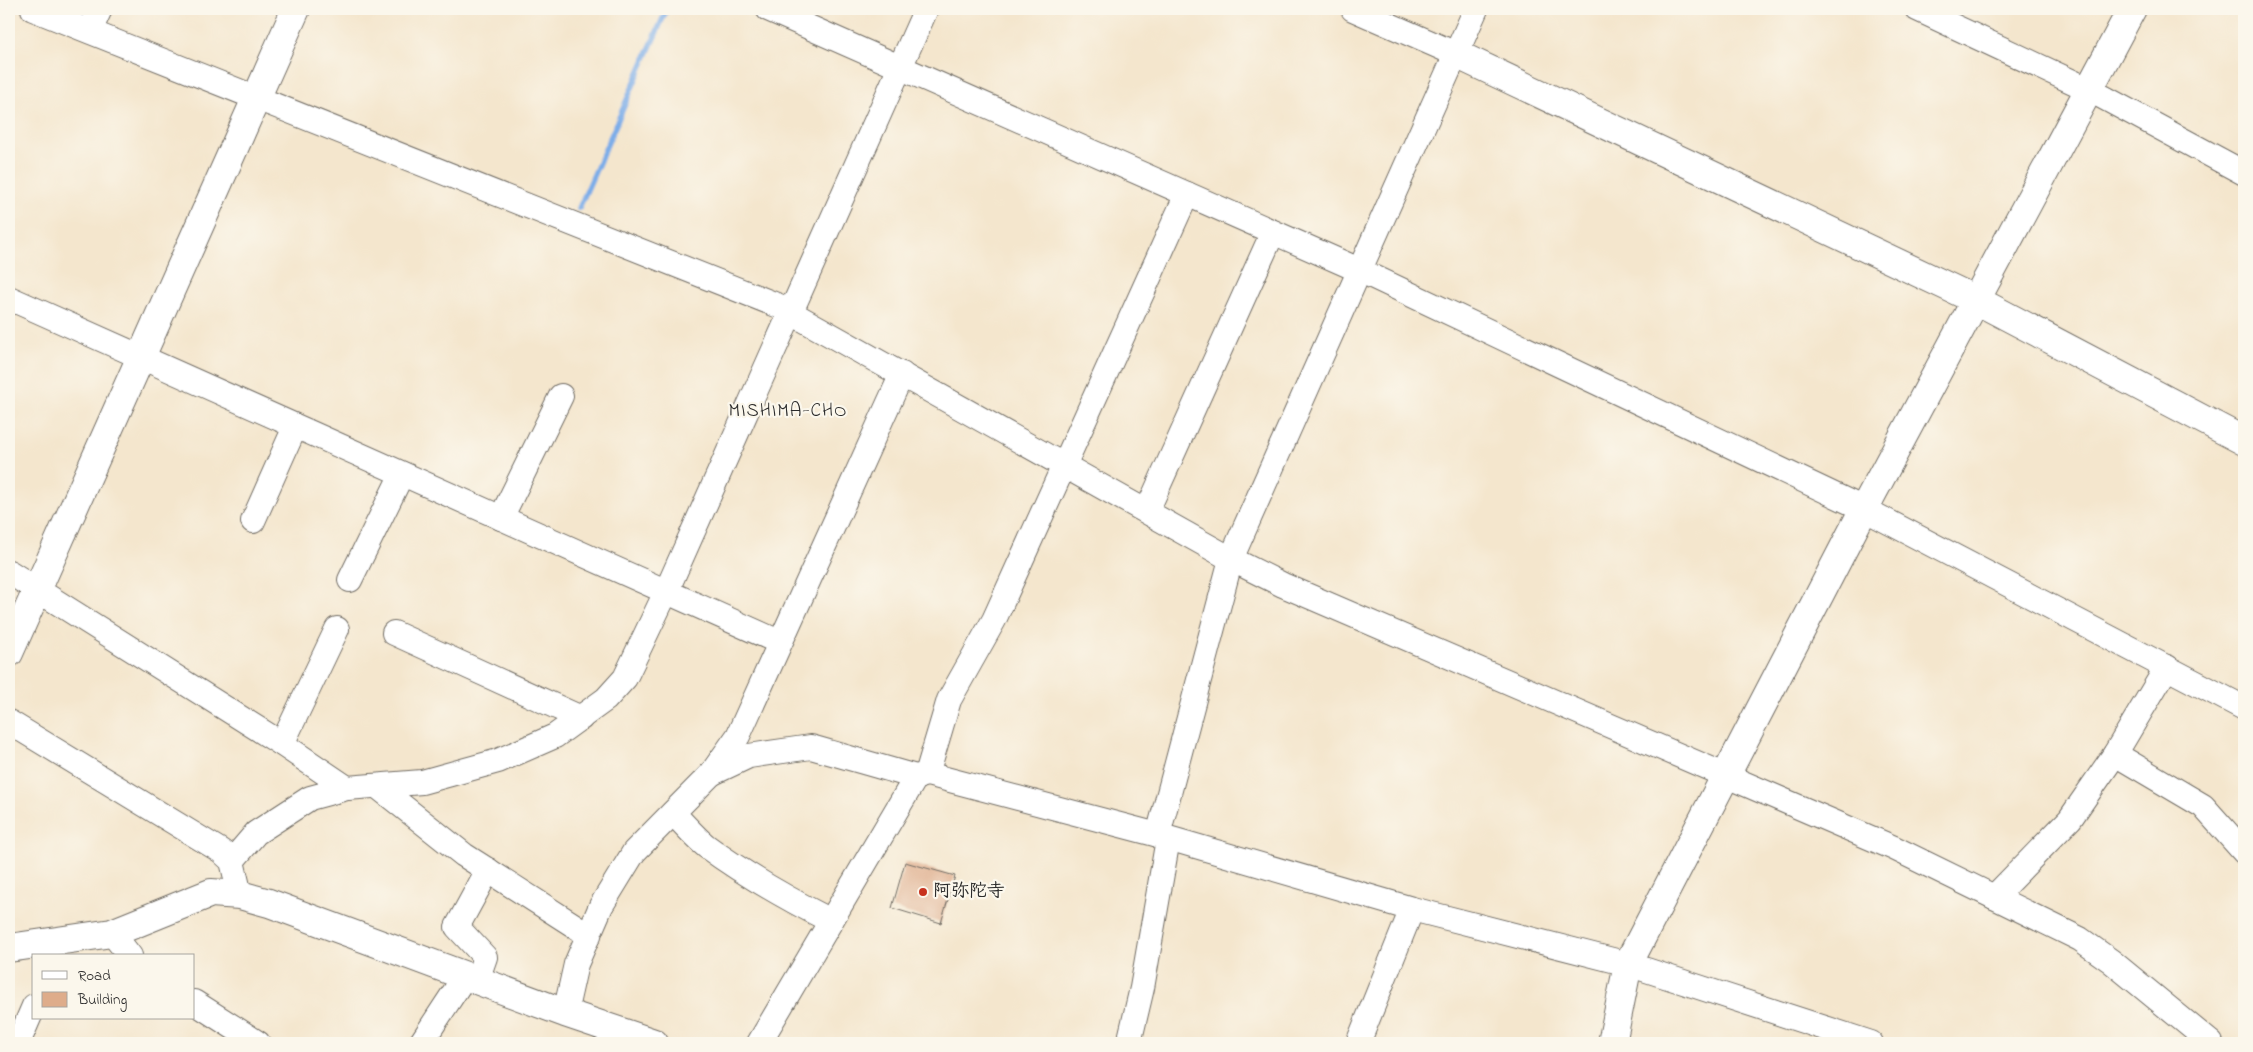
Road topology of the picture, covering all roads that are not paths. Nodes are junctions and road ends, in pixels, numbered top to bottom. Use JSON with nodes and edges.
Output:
{"nodes":[{"id":1,"x":33,"y":9,"type":"edge"},
{"id":2,"x":100,"y":9,"type":"edge"},
{"id":3,"x":296,"y":9,"type":"edge"},
{"id":4,"x":768,"y":9,"type":"edge"},
{"id":5,"x":926,"y":9,"type":"edge"},
{"id":6,"x":1353,"y":9,"type":"edge"},
{"id":7,"x":1476,"y":9,"type":"edge"},
{"id":8,"x":1917,"y":9,"type":"edge"},
{"id":9,"x":2132,"y":9,"type":"edge"},
{"id":10,"x":90,"y":31,"type":"junction"},
{"id":11,"x":1456,"y":54,"type":"junction"},
{"id":12,"x":900,"y":67,"type":"junction"},
{"id":13,"x":2088,"y":89,"type":"junction"},
{"id":14,"x":257,"y":98,"type":"junction"},
{"id":15,"x":2244,"y":173,"type":"edge"},
{"id":16,"x":1187,"y":194,"type":"junction"},
{"id":17,"x":1273,"y":232,"type":"junction"},
{"id":18,"x":1359,"y":270,"type":"junction"},
{"id":19,"x":9,"y":298,"type":"edge"},
{"id":20,"x":1976,"y":300,"type":"junction"},
{"id":21,"x":790,"y":312,"type":"junction"},
{"id":22,"x":141,"y":357,"type":"junction"},
{"id":23,"x":902,"y":374,"type":"junction"},
{"id":24,"x":561,"y":396,"type":"dead end"},
{"id":25,"x":295,"y":427,"type":"junction"},
{"id":26,"x":2244,"y":441,"type":"edge"},
{"id":27,"x":1064,"y":466,"type":"junction"},
{"id":28,"x":402,"y":474,"type":"junction"},
{"id":29,"x":1864,"y":509,"type":"junction"},
{"id":30,"x":1147,"y":511,"type":"junction"},
{"id":31,"x":501,"y":518,"type":"junction"},
{"id":32,"x":253,"y":521,"type":"dead end"},
{"id":33,"x":1231,"y":559,"type":"junction"},
{"id":34,"x":9,"y":572,"type":"edge"},
{"id":35,"x":350,"y":580,"type":"dead end"},
{"id":36,"x":37,"y":591,"type":"junction"},
{"id":37,"x":666,"y":592,"type":"junction"},
{"id":38,"x":337,"y":629,"type":"dead end"},
{"id":39,"x":394,"y":633,"type":"dead end"},
{"id":40,"x":779,"y":642,"type":"junction"},
{"id":41,"x":9,"y":653,"type":"edge"},
{"id":42,"x":2167,"y":667,"type":"junction"},
{"id":43,"x":2244,"y":708,"type":"edge"},
{"id":44,"x":581,"y":718,"type":"junction"},
{"id":45,"x":9,"y":722,"type":"edge"},
{"id":46,"x":282,"y":744,"type":"junction"},
{"id":47,"x":2114,"y":754,"type":"junction"},
{"id":48,"x":711,"y":774,"type":"junction"},
{"id":49,"x":921,"y":776,"type":"junction"},
{"id":50,"x":1726,"y":776,"type":"junction"},
{"id":51,"x":377,"y":786,"type":"junction"},
{"id":52,"x":347,"y":788,"type":"junction"},
{"id":53,"x":673,"y":814,"type":"junction"},
{"id":54,"x":1163,"y":837,"type":"junction"},
{"id":55,"x":2244,"y":852,"type":"edge"},
{"id":56,"x":232,"y":861,"type":"junction"},
{"id":57,"x":488,"y":870,"type":"junction"},
{"id":58,"x":240,"y":895,"type":"junction"},
{"id":59,"x":1994,"y":897,"type":"junction"},
{"id":60,"x":1412,"y":910,"type":"junction"},
{"id":61,"x":831,"y":921,"type":"junction"},
{"id":62,"x":112,"y":933,"type":"junction"},
{"id":63,"x":588,"y":935,"type":"junction"},
{"id":64,"x":9,"y":948,"type":"edge"},
{"id":65,"x":58,"y":948,"type":"edge"},
{"id":66,"x":128,"y":954,"type":"edge"},
{"id":67,"x":1628,"y":964,"type":"junction"},
{"id":68,"x":471,"y":978,"type":"junction"},
{"id":69,"x":195,"y":1003,"type":"edge"},
{"id":70,"x":32,"y":1011,"type":"edge"},
{"id":71,"x":565,"y":1013,"type":"junction"},
{"id":72,"x":18,"y":1043,"type":"edge"},
{"id":73,"x":258,"y":1043,"type":"edge"},
{"id":74,"x":421,"y":1043,"type":"edge"},
{"id":75,"x":652,"y":1043,"type":"edge"},
{"id":76,"x":759,"y":1043,"type":"edge"},
{"id":77,"x":1129,"y":1043,"type":"edge"},
{"id":78,"x":1358,"y":1043,"type":"edge"},
{"id":79,"x":1612,"y":1043,"type":"edge"},
{"id":80,"x":1871,"y":1043,"type":"edge"},
{"id":81,"x":2211,"y":1043,"type":"edge"}],
"edges":[{"from":1,"to":10,"type":"street"},
{"from":2,"to":10,"type":"street"},
{"from":3,"to":14,"type":"street"},
{"from":4,"to":12,"type":"street"},
{"from":5,"to":12,"type":"street"},
{"from":6,"to":11,"type":"street"},
{"from":7,"to":11,"type":"street"},
{"from":8,"to":13,"type":"street"},
{"from":9,"to":13,"type":"street"},
{"from":10,"to":14,"type":"street"},
{"from":11,"to":18,"type":"street"},
{"from":11,"to":20,"type":"street"},
{"from":12,"to":16,"type":"street"},
{"from":12,"to":21,"type":"street"},
{"from":13,"to":15,"type":"street"},
{"from":13,"to":20,"type":"street"},
{"from":14,"to":21,"type":"street"},
{"from":14,"to":22,"type":"street"},
{"from":16,"to":17,"type":"street"},
{"from":16,"to":27,"type":"street"},
{"from":17,"to":18,"type":"street"},
{"from":17,"to":30,"type":"street"},
{"from":18,"to":29,"type":"street"},
{"from":18,"to":33,"type":"street"},
{"from":19,"to":22,"type":"street"},
{"from":20,"to":26,"type":"street"},
{"from":20,"to":29,"type":"street"},
{"from":21,"to":23,"type":"street"},
{"from":21,"to":37,"type":"street"},
{"from":22,"to":25,"type":"street"},
{"from":22,"to":36,"type":"street"},
{"from":23,"to":27,"type":"street"},
{"from":23,"to":40,"type":"street"},
{"from":24,"to":31,"type":"street"},
{"from":25,"to":28,"type":"street"},
{"from":25,"to":32,"type":"street"},
{"from":27,"to":30,"type":"street"},
{"from":27,"to":49,"type":"street"},
{"from":28,"to":31,"type":"street"},
{"from":28,"to":35,"type":"street"},
{"from":29,"to":42,"type":"street"},
{"from":29,"to":50,"type":"street"},
{"from":30,"to":33,"type":"street"},
{"from":31,"to":37,"type":"street"},
{"from":33,"to":50,"type":"street"},
{"from":33,"to":54,"type":"street"},
{"from":34,"to":36,"type":"street"},
{"from":36,"to":41,"type":"street"},
{"from":36,"to":46,"type":"street"},
{"from":37,"to":40,"type":"street"},
{"from":37,"to":44,"type":"street"},
{"from":38,"to":46,"type":"street"},
{"from":39,"to":44,"type":"street"},
{"from":40,"to":48,"type":"street"},
{"from":42,"to":43,"type":"street"},
{"from":42,"to":47,"type":"street"},
{"from":44,"to":51,"type":"street"},
{"from":45,"to":56,"type":"street"},
{"from":46,"to":52,"type":"street"},
{"from":47,"to":55,"type":"street"},
{"from":47,"to":59,"type":"street"},
{"from":48,"to":49,"type":"street"},
{"from":48,"to":53,"type":"street"},
{"from":49,"to":54,"type":"street"},
{"from":49,"to":61,"type":"street"},
{"from":50,"to":59,"type":"street"},
{"from":50,"to":67,"type":"street"},
{"from":51,"to":52,"type":"street"},
{"from":51,"to":57,"type":"street"},
{"from":52,"to":56,"type":"street"},
{"from":53,"to":61,"type":"street"},
{"from":53,"to":63,"type":"street"},
{"from":54,"to":60,"type":"street"},
{"from":54,"to":77,"type":"street"},
{"from":56,"to":58,"type":"street"},
{"from":57,"to":63,"type":"street"},
{"from":57,"to":68,"type":"street"},
{"from":58,"to":62,"type":"street"},
{"from":58,"to":68,"type":"street"},
{"from":59,"to":81,"type":"street"},
{"from":60,"to":67,"type":"street"},
{"from":60,"to":78,"type":"street"},
{"from":61,"to":76,"type":"street"},
{"from":62,"to":65,"type":"street"},
{"from":62,"to":66,"type":"street"},
{"from":63,"to":71,"type":"street"},
{"from":64,"to":65,"type":"street"},
{"from":67,"to":79,"type":"street"},
{"from":67,"to":80,"type":"street"},
{"from":68,"to":71,"type":"street"},
{"from":68,"to":74,"type":"street"},
{"from":69,"to":73,"type":"street"},
{"from":70,"to":72,"type":"street"},
{"from":71,"to":75,"type":"street"}]}
